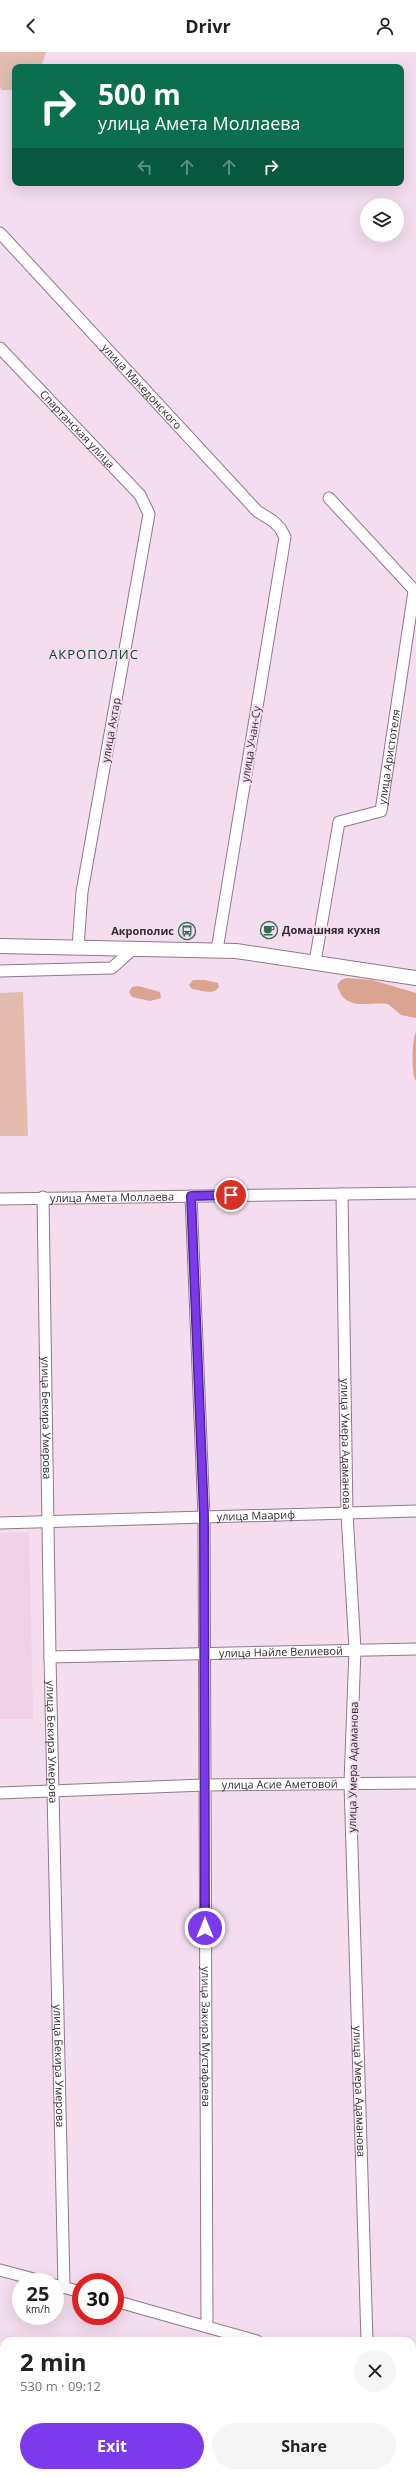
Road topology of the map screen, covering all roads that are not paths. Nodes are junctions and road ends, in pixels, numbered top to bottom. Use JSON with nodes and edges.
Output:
{"nodes":[{"id":1,"x":0,"y":233,"type":"edge"},
{"id":2,"x":0,"y":348,"type":"edge"},
{"id":3,"x":329,"y":498,"type":"dead end"},
{"id":4,"x":149,"y":514,"type":"joint"},
{"id":5,"x":285,"y":537,"type":"joint"},
{"id":6,"x":415,"y":591,"type":"edge"},
{"id":7,"x":0,"y":946,"type":"edge"},
{"id":8,"x":78,"y":947,"type":"junction"},
{"id":9,"x":133,"y":949,"type":"junction"},
{"id":10,"x":217,"y":950,"type":"junction"},
{"id":11,"x":315,"y":962,"type":"junction"},
{"id":12,"x":0,"y":971,"type":"edge"},
{"id":13,"x":416,"y":978,"type":"edge"},
{"id":14,"x":416,"y":1193,"type":"edge"},
{"id":15,"x":342,"y":1194,"type":"junction"},
{"id":16,"x":191,"y":1196,"type":"junction"},
{"id":17,"x":43,"y":1197,"type":"junction"},
{"id":18,"x":0,"y":1199,"type":"edge"},
{"id":19,"x":416,"y":1511,"type":"edge"},
{"id":20,"x":347,"y":1514,"type":"junction"},
{"id":21,"x":204,"y":1516,"type":"junction"},
{"id":22,"x":50,"y":1522,"type":"junction"},
{"id":23,"x":0,"y":1523,"type":"edge"},
{"id":24,"x":355,"y":1649,"type":"junction"},
{"id":25,"x":416,"y":1649,"type":"edge"},
{"id":26,"x":204,"y":1655,"type":"junction"},
{"id":27,"x":50,"y":1657,"type":"junction"},
{"id":28,"x":350,"y":1783,"type":"junction"},
{"id":29,"x":416,"y":1783,"type":"edge"},
{"id":30,"x":204,"y":1785,"type":"junction"},
{"id":31,"x":54,"y":1792,"type":"junction"},
{"id":32,"x":0,"y":1793,"type":"edge"},
{"id":33,"x":0,"y":2270,"type":"edge"},
{"id":34,"x":12,"y":2273,"type":"edge"},
{"id":35,"x":60,"y":2273,"type":"edge"},
{"id":36,"x":124,"y":2303,"type":"edge"},
{"id":37,"x":207,"y":2326,"type":"junction"},
{"id":38,"x":244,"y":2337,"type":"edge"},
{"id":39,"x":366,"y":2337,"type":"edge"}],
"edges":[{"from":1,"to":5,"type":"street","name":"улица Македонского"},
{"from":2,"to":4,"type":"street","name":"Спартанская улица"},
{"from":3,"to":6,"type":"street"},
{"from":4,"to":8,"type":"street","name":"улица Ахтар"},
{"from":5,"to":10,"type":"street","name":"улица Учан-Су"},
{"from":6,"to":11,"type":"street","name":"улица Аристотеля"},
{"from":7,"to":8,"type":"main road"},
{"from":8,"to":9,"type":"main road"},
{"from":9,"to":10,"type":"main road"},
{"from":9,"to":12,"type":"street"},
{"from":10,"to":11,"type":"main road"},
{"from":11,"to":13,"type":"main road"},
{"from":14,"to":15,"type":"street","name":"улица Амета Моллаева"},
{"from":15,"to":16,"type":"street","name":"улица Амета Моллаева"},
{"from":15,"to":20,"type":"street","name":"улица Умера Адаманова"},
{"from":16,"to":17,"type":"street","name":"улица Амета Моллаева"},
{"from":16,"to":21,"type":"street","name":"улица Закира Мустафаева"},
{"from":17,"to":18,"type":"street","name":"улица Амета Моллаева"},
{"from":17,"to":22,"type":"street","name":"улица Бекира Умерова"},
{"from":19,"to":20,"type":"street","name":"улица Маариф"},
{"from":20,"to":21,"type":"street","name":"улица Маариф"},
{"from":20,"to":24,"type":"street","name":"улица Умера Адаманова"},
{"from":21,"to":22,"type":"street","name":"улица Маариф"},
{"from":21,"to":26,"type":"street","name":"улица Закира Мустафаева"},
{"from":22,"to":23,"type":"street","name":"улица Маариф"},
{"from":22,"to":27,"type":"street","name":"улица Бекира Умерова"},
{"from":24,"to":25,"type":"street","name":"улица Найле Велиевой"},
{"from":24,"to":26,"type":"street","name":"улица Найле Велиевой"},
{"from":24,"to":28,"type":"street","name":"улица Умера Адаманова"},
{"from":26,"to":27,"type":"street","name":"улица Найле Велиевой"},
{"from":26,"to":30,"type":"street","name":"улица Закира Мустафаева"},
{"from":27,"to":31,"type":"street","name":"улица Бекира Умерова"},
{"from":28,"to":29,"type":"street","name":"улица Асие Аметовой"},
{"from":28,"to":30,"type":"street","name":"улица Асие Аметовой"},
{"from":28,"to":39,"type":"street","name":"улица Умера Адаманова"},
{"from":30,"to":31,"type":"street","name":"улица Асие Аметовой"},
{"from":30,"to":37,"type":"street","name":"улица Закира Мустафаева"},
{"from":31,"to":32,"type":"street","name":"улица Асие Аметовой"},
{"from":31,"to":35,"type":"street","name":"улица Бекира Умерова"},
{"from":33,"to":34,"type":"street"},
{"from":36,"to":37,"type":"street"},
{"from":37,"to":38,"type":"street"}]}
